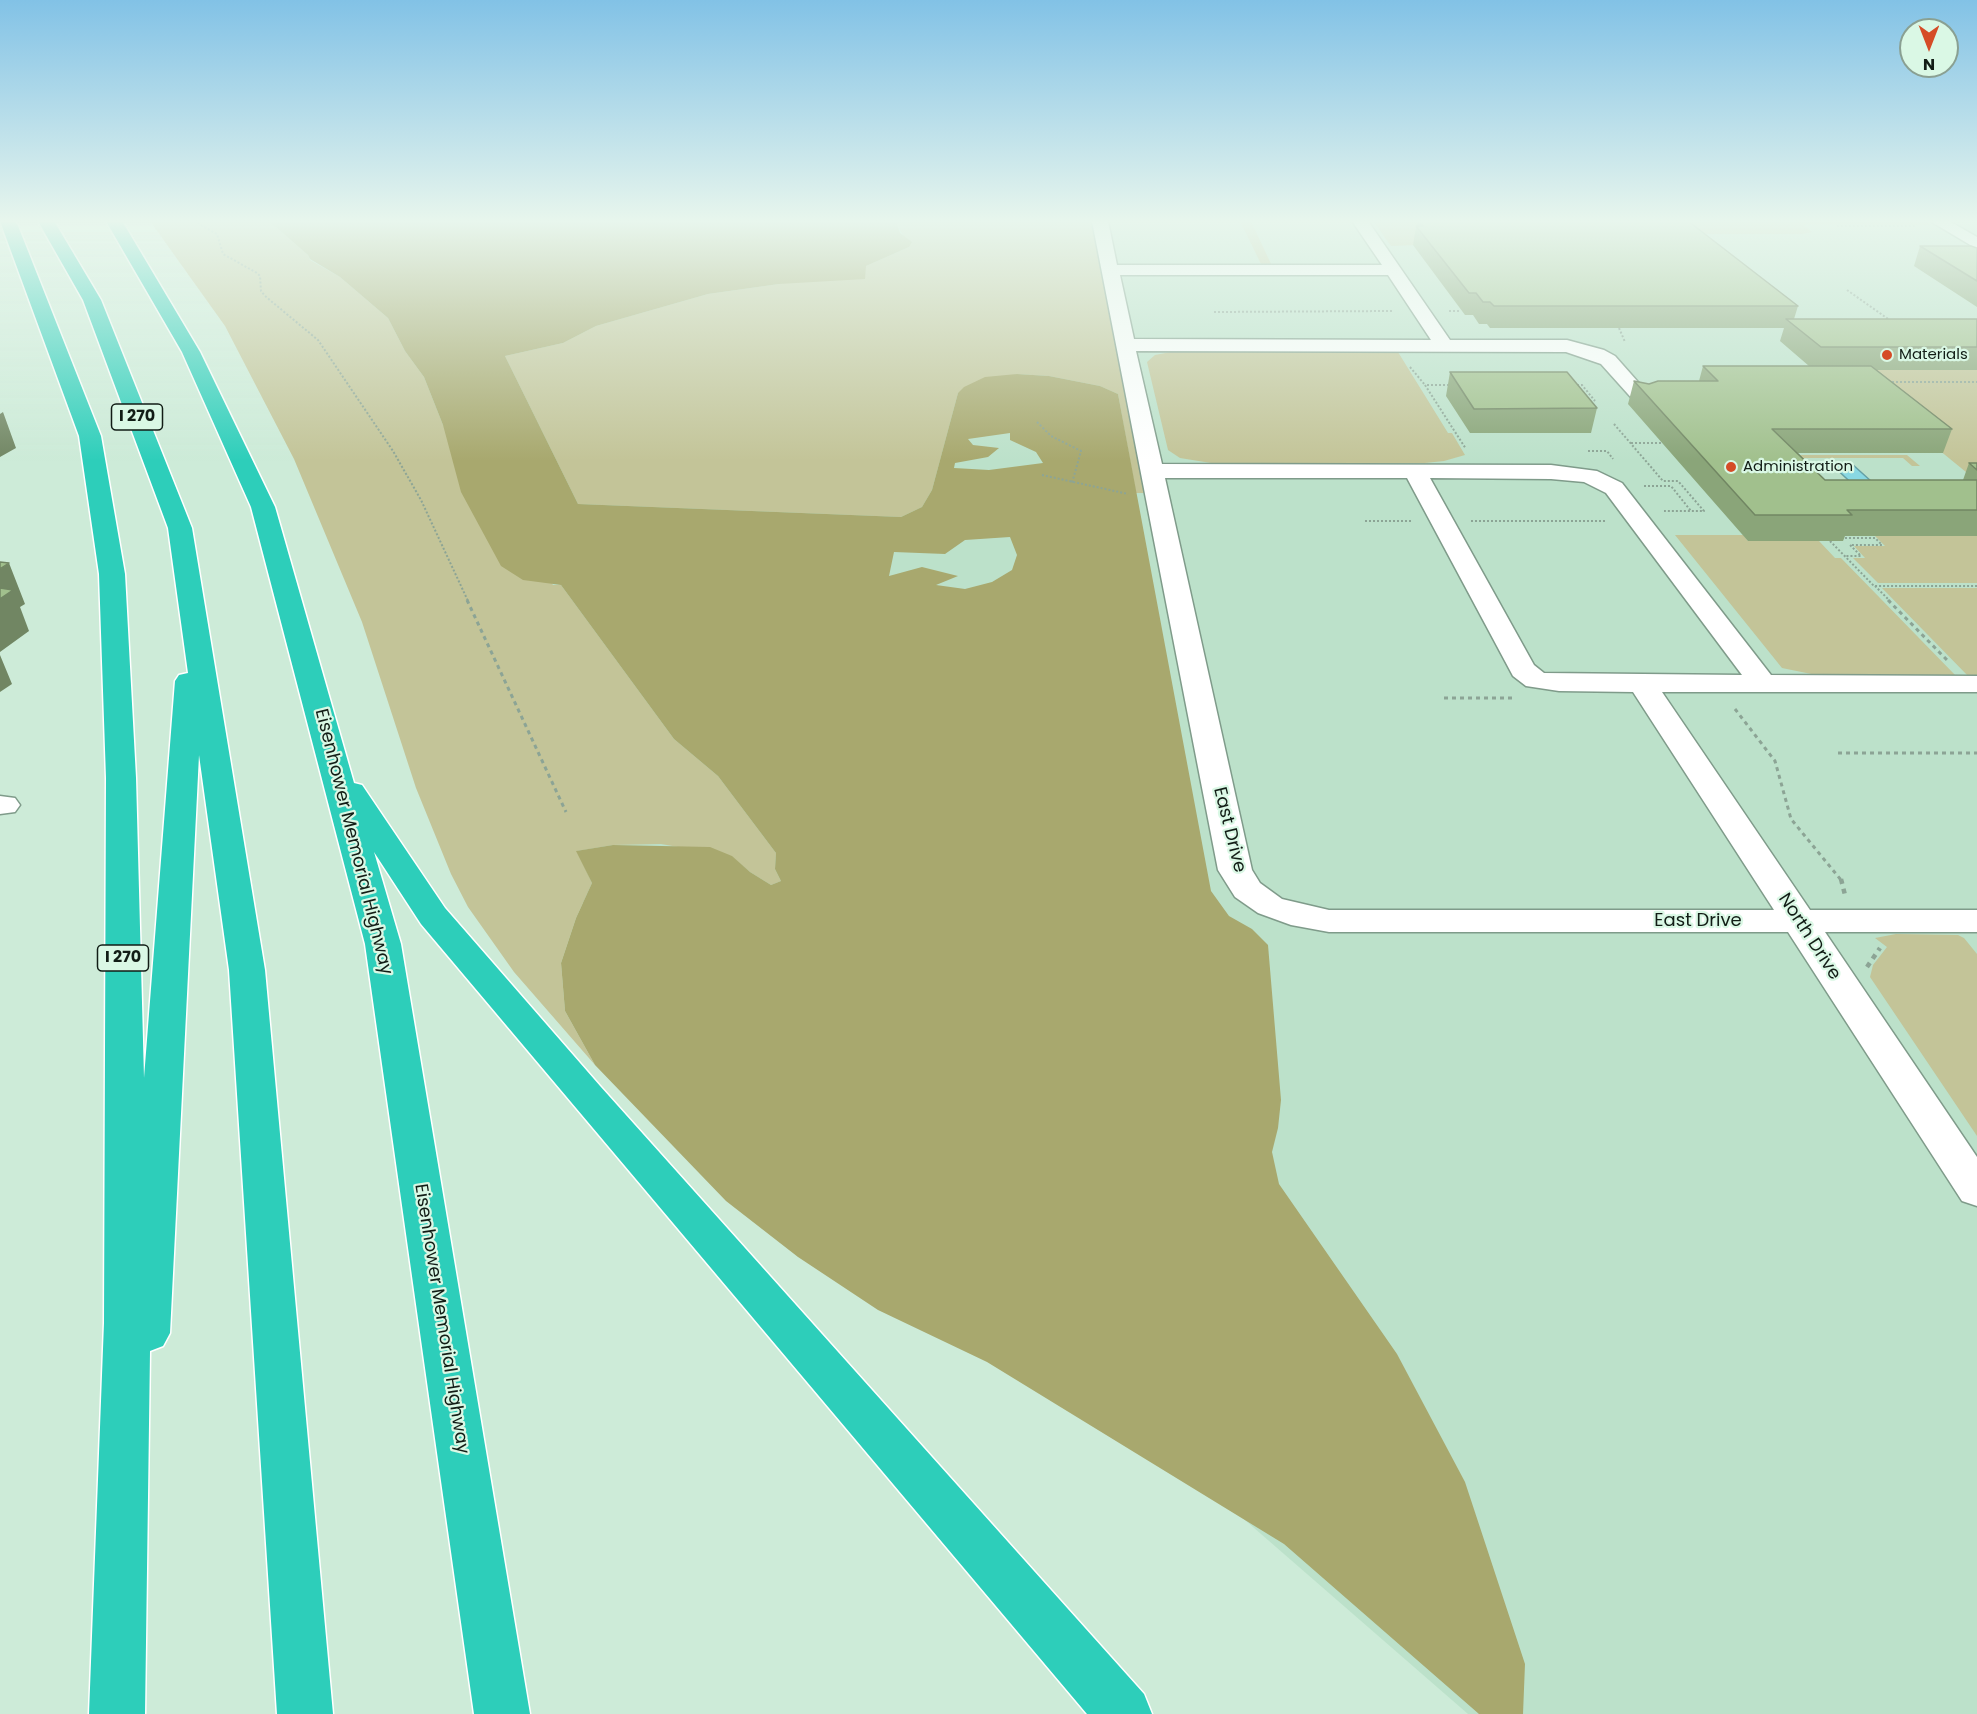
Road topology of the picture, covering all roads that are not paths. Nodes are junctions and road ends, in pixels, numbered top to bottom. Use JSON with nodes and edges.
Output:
{"nodes":[{"id":1,"x":39,"y":301,"type":"edge"},
{"id":2,"x":92,"y":301,"type":"edge"},
{"id":3,"x":161,"y":301,"type":"edge"},
{"id":4,"x":1117,"y":301,"type":"edge"},
{"id":5,"x":1414,"y":301,"type":"edge"},
{"id":6,"x":1126,"y":345,"type":"junction"},
{"id":7,"x":1444,"y":345,"type":"junction"},
{"id":8,"x":1643,"y":399,"type":"edge"},
{"id":9,"x":1152,"y":471,"type":"junction"},
{"id":10,"x":1415,"y":472,"type":"junction"},
{"id":11,"x":193,"y":625,"type":"junction"},
{"id":12,"x":1642,"y":683,"type":"junction"},
{"id":13,"x":1763,"y":684,"type":"junction"},
{"id":14,"x":1973,"y":684,"type":"edge"},
{"id":15,"x":335,"y":768,"type":"junction"},
{"id":16,"x":1799,"y":921,"type":"junction"},
{"id":17,"x":1977,"y":921,"type":"edge"},
{"id":18,"x":1977,"y":1190,"type":"edge"},
{"id":19,"x":117,"y":1714,"type":"edge"},
{"id":20,"x":123,"y":1714,"type":"edge"},
{"id":21,"x":305,"y":1714,"type":"edge"},
{"id":22,"x":502,"y":1714,"type":"edge"},
{"id":23,"x":1124,"y":1714,"type":"edge"}],
"edges":[{"from":1,"to":19,"type":"highway","number":"I 270"},
{"from":2,"to":11,"type":"highway","number":"I 270"},
{"from":3,"to":15,"type":"highway","name":"Eisenhower Memorial Highway"},
{"from":4,"to":6,"type":"street","name":"East Drive"},
{"from":5,"to":7,"type":"street"},
{"from":6,"to":7,"type":"street"},
{"from":6,"to":9,"type":"street","name":"East Drive"},
{"from":7,"to":8,"type":"street"},
{"from":9,"to":10,"type":"street"},
{"from":9,"to":16,"type":"street","name":"East Drive"},
{"from":10,"to":12,"type":"street"},
{"from":10,"to":13,"type":"street"},
{"from":11,"to":20,"type":"highway"},
{"from":11,"to":21,"type":"highway","number":"I 270"},
{"from":12,"to":13,"type":"street"},
{"from":12,"to":16,"type":"street","name":"North Drive"},
{"from":13,"to":14,"type":"street"},
{"from":15,"to":22,"type":"highway","name":"Eisenhower Memorial Highway"},
{"from":15,"to":23,"type":"highway"},
{"from":16,"to":17,"type":"street","name":"East Drive"},
{"from":16,"to":18,"type":"street","name":"North Drive"}]}
